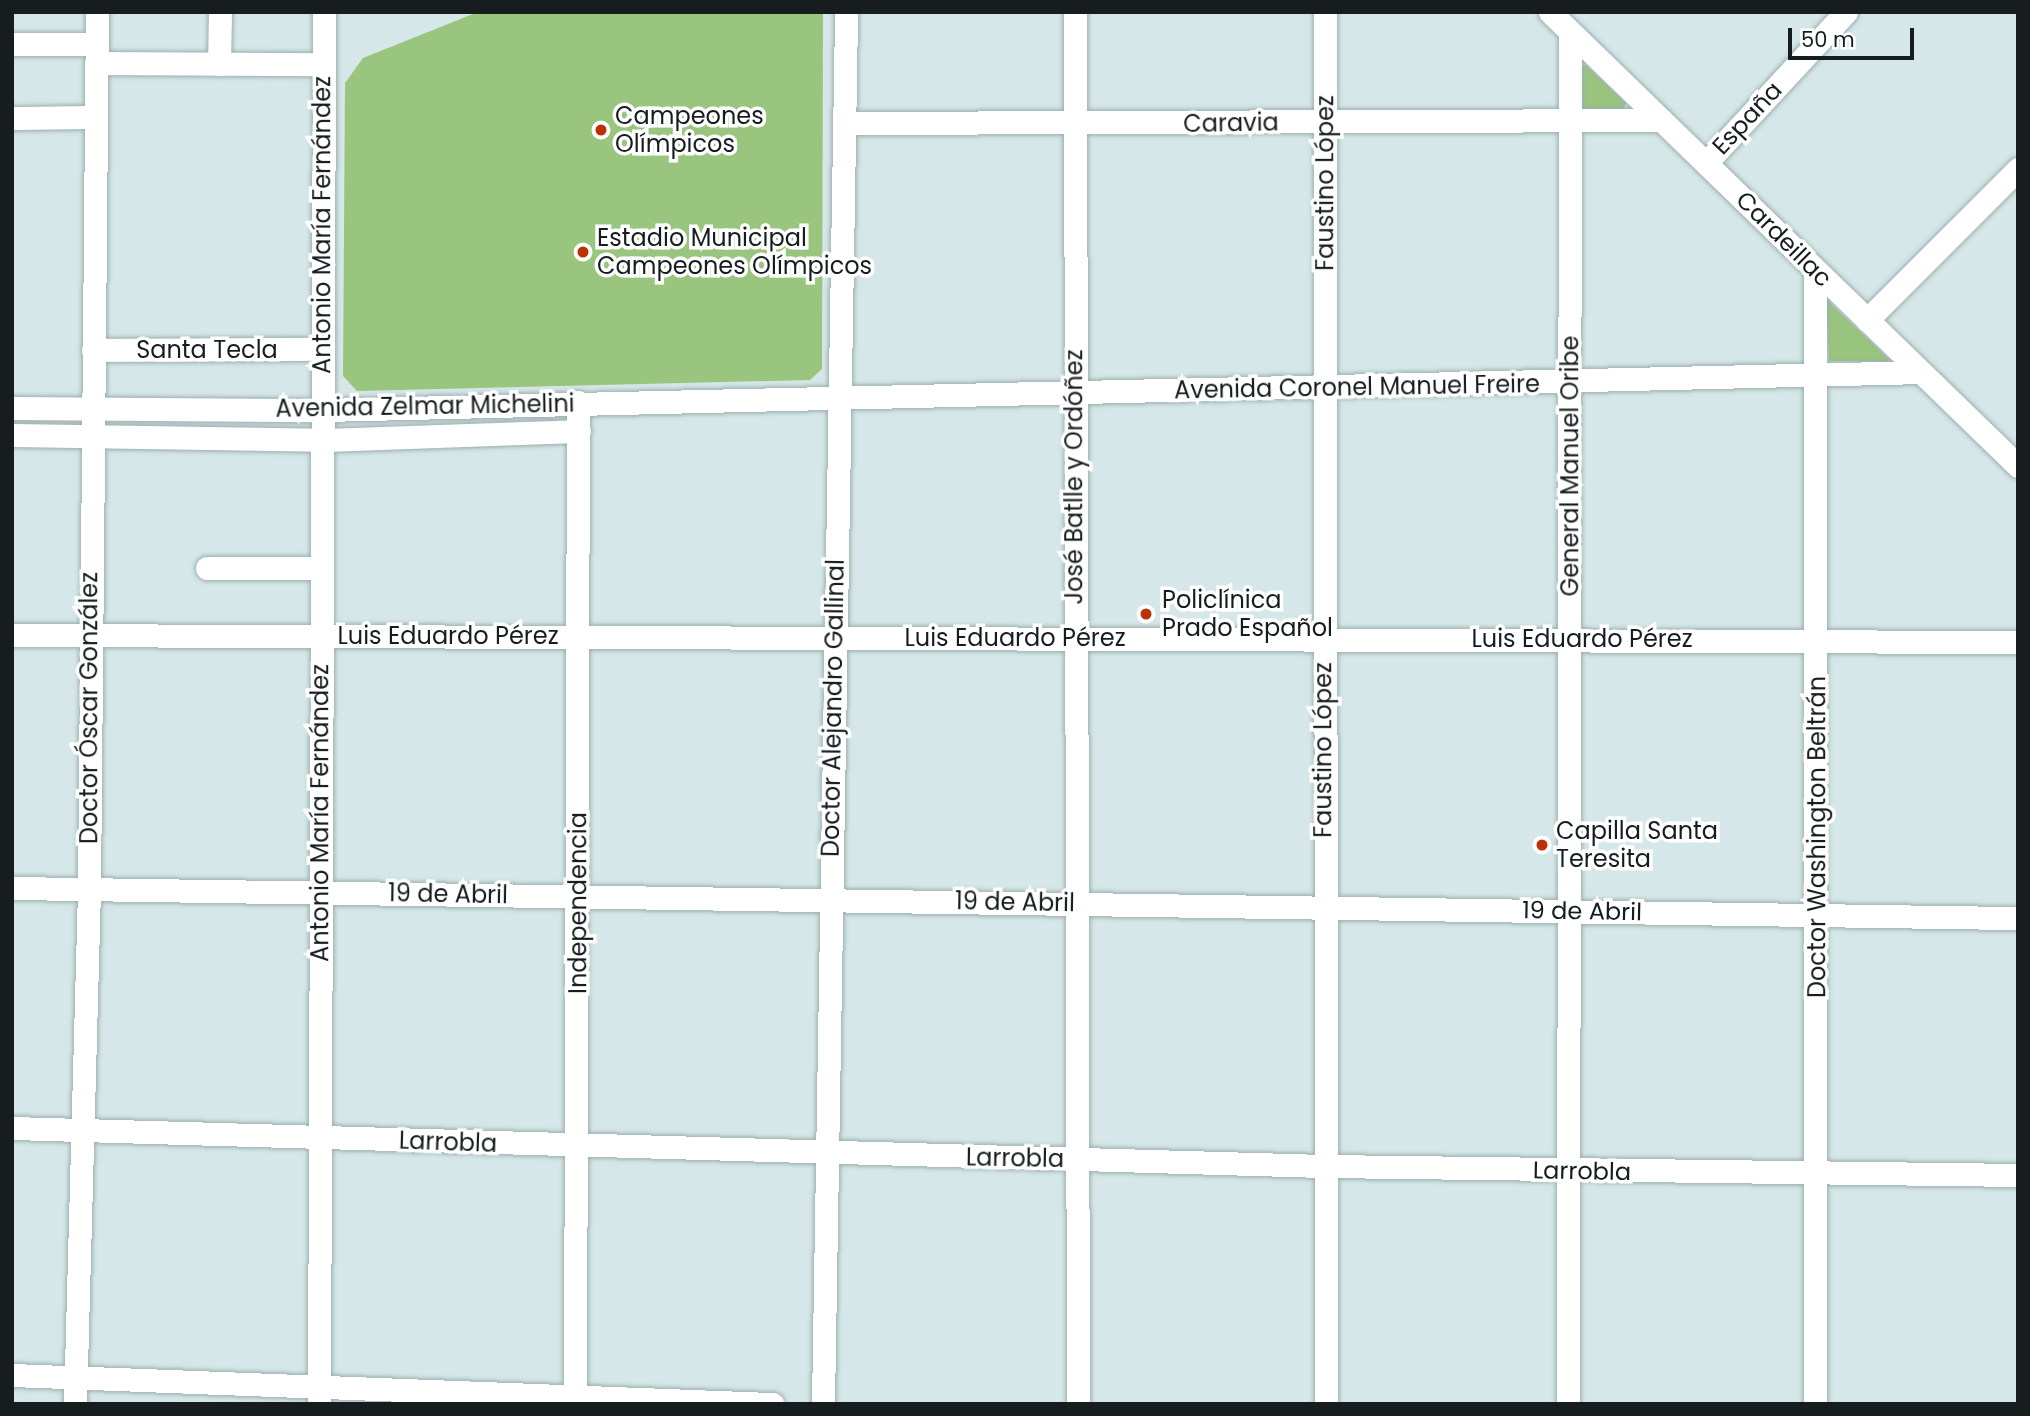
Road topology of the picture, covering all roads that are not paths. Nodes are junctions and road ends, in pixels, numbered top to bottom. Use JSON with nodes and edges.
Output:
{"nodes":[{"id":1,"x":97,"y":12,"type":"edge"},
{"id":2,"x":220,"y":12,"type":"edge"},
{"id":3,"x":324,"y":12,"type":"edge"},
{"id":4,"x":845,"y":12,"type":"edge"},
{"id":5,"x":1075,"y":12,"type":"edge"},
{"id":6,"x":1325,"y":12,"type":"edge"},
{"id":7,"x":1550,"y":12,"type":"edge"},
{"id":8,"x":1846,"y":12,"type":"edge"},
{"id":9,"x":1570,"y":32,"type":"junction"},
{"id":10,"x":12,"y":44,"type":"edge"},
{"id":11,"x":96,"y":53,"type":"junction"},
{"id":12,"x":219,"y":64,"type":"junction"},
{"id":13,"x":323,"y":64,"type":"junction"},
{"id":14,"x":94,"y":117,"type":"junction"},
{"id":15,"x":12,"y":118,"type":"edge"},
{"id":16,"x":1661,"y":120,"type":"junction"},
{"id":17,"x":1325,"y":122,"type":"junction"},
{"id":18,"x":1569,"y":122,"type":"junction"},
{"id":19,"x":844,"y":123,"type":"junction"},
{"id":20,"x":1074,"y":125,"type":"junction"},
{"id":21,"x":1706,"y":163,"type":"junction"},
{"id":22,"x":2018,"y":169,"type":"edge"},
{"id":23,"x":1815,"y":271,"type":"junction"},
{"id":24,"x":1867,"y":320,"type":"junction"},
{"id":25,"x":321,"y":349,"type":"junction"},
{"id":26,"x":93,"y":350,"type":"junction"},
{"id":27,"x":1919,"y":372,"type":"junction"},
{"id":28,"x":1813,"y":377,"type":"junction"},
{"id":29,"x":1570,"y":382,"type":"junction"},
{"id":30,"x":1324,"y":388,"type":"junction"},
{"id":31,"x":1074,"y":393,"type":"junction"},
{"id":32,"x":838,"y":399,"type":"junction"},
{"id":33,"x":578,"y":402,"type":"junction"},
{"id":34,"x":12,"y":408,"type":"edge"},
{"id":35,"x":323,"y":410,"type":"junction"},
{"id":36,"x":92,"y":412,"type":"junction"},
{"id":37,"x":17,"y":430,"type":"edge"},
{"id":38,"x":579,"y":431,"type":"junction"},
{"id":39,"x":91,"y":439,"type":"junction"},
{"id":40,"x":322,"y":440,"type":"junction"},
{"id":41,"x":2018,"y":466,"type":"edge"},
{"id":42,"x":207,"y":568,"type":"dead end"},
{"id":43,"x":322,"y":568,"type":"junction"},
{"id":44,"x":12,"y":635,"type":"edge"},
{"id":45,"x":90,"y":635,"type":"junction"},
{"id":46,"x":321,"y":636,"type":"junction"},
{"id":47,"x":581,"y":636,"type":"junction"},
{"id":48,"x":832,"y":637,"type":"junction"},
{"id":49,"x":1324,"y":637,"type":"junction"},
{"id":50,"x":1074,"y":639,"type":"junction"},
{"id":51,"x":1569,"y":639,"type":"junction"},
{"id":52,"x":1817,"y":641,"type":"junction"},
{"id":53,"x":2018,"y":642,"type":"edge"},
{"id":54,"x":12,"y":888,"type":"edge"},
{"id":55,"x":89,"y":890,"type":"junction"},
{"id":56,"x":320,"y":892,"type":"junction"},
{"id":57,"x":577,"y":896,"type":"junction"},
{"id":58,"x":831,"y":900,"type":"junction"},
{"id":59,"x":1072,"y":903,"type":"junction"},
{"id":60,"x":1323,"y":907,"type":"junction"},
{"id":61,"x":1569,"y":910,"type":"junction"},
{"id":62,"x":1817,"y":917,"type":"junction"},
{"id":63,"x":2018,"y":918,"type":"edge"},
{"id":64,"x":12,"y":1128,"type":"edge"},
{"id":65,"x":83,"y":1130,"type":"junction"},
{"id":66,"x":319,"y":1137,"type":"junction"},
{"id":67,"x":577,"y":1146,"type":"junction"},
{"id":68,"x":827,"y":1153,"type":"junction"},
{"id":69,"x":1080,"y":1159,"type":"junction"},
{"id":70,"x":1325,"y":1166,"type":"junction"},
{"id":71,"x":1568,"y":1171,"type":"junction"},
{"id":72,"x":1817,"y":1174,"type":"junction"},
{"id":73,"x":2018,"y":1175,"type":"edge"},
{"id":74,"x":12,"y":1375,"type":"edge"},
{"id":75,"x":76,"y":1377,"type":"junction"},
{"id":76,"x":319,"y":1396,"type":"edge"},
{"id":77,"x":575,"y":1399,"type":"edge"},
{"id":78,"x":75,"y":1404,"type":"edge"},
{"id":79,"x":772,"y":1404,"type":"edge"},
{"id":80,"x":823,"y":1404,"type":"edge"},
{"id":81,"x":1078,"y":1404,"type":"edge"},
{"id":82,"x":1326,"y":1404,"type":"edge"},
{"id":83,"x":1569,"y":1404,"type":"edge"},
{"id":84,"x":1815,"y":1404,"type":"edge"}],
"edges":[{"from":1,"to":11,"type":"street","name":"Doctor Óscar González"},
{"from":2,"to":12,"type":"street"},
{"from":3,"to":13,"type":"street","name":"Antonio María Fernández"},
{"from":4,"to":19,"type":"street","name":"Doctor Alejandro Gallinal"},
{"from":5,"to":20,"type":"street","name":"José Batlle y Ordóñez"},
{"from":6,"to":17,"type":"street","name":"Faustino López"},
{"from":7,"to":9,"type":"street","name":"Cardeillac"},
{"from":8,"to":21,"type":"street","name":"España"},
{"from":9,"to":16,"type":"street","name":"Cardeillac"},
{"from":9,"to":18,"type":"street","name":"General Manuel Oribe"},
{"from":10,"to":11,"type":"street"},
{"from":11,"to":12,"type":"street"},
{"from":11,"to":14,"type":"street","name":"Doctor Óscar González"},
{"from":12,"to":13,"type":"street"},
{"from":13,"to":25,"type":"street","name":"Antonio María Fernández"},
{"from":14,"to":15,"type":"street"},
{"from":14,"to":26,"type":"street","name":"Doctor Óscar González"},
{"from":16,"to":18,"type":"street","name":"Caravia"},
{"from":16,"to":21,"type":"street","name":"Cardeillac"},
{"from":17,"to":18,"type":"street","name":"Caravia"},
{"from":17,"to":20,"type":"street","name":"Caravia"},
{"from":17,"to":30,"type":"street","name":"Faustino López"},
{"from":18,"to":29,"type":"street","name":"General Manuel Oribe"},
{"from":19,"to":20,"type":"street","name":"Caravia"},
{"from":19,"to":32,"type":"street","name":"Doctor Alejandro Gallinal"},
{"from":20,"to":31,"type":"street","name":"José Batlle y Ordóñez"},
{"from":21,"to":23,"type":"street","name":"Cardeillac"},
{"from":22,"to":24,"type":"street"},
{"from":23,"to":24,"type":"street","name":"Cardeillac"},
{"from":23,"to":28,"type":"street","name":"Doctor Washington Beltrán"},
{"from":24,"to":27,"type":"street","name":"Cardeillac"},
{"from":25,"to":26,"type":"street","name":"Santa Tecla"},
{"from":25,"to":35,"type":"street","name":"Antonio María Fernández"},
{"from":26,"to":36,"type":"street","name":"Doctor Óscar González"},
{"from":27,"to":28,"type":"street","name":"Avenida Coronel Manuel Freire"},
{"from":27,"to":41,"type":"street","name":"Cardeillac"},
{"from":28,"to":29,"type":"street","name":"Avenida Coronel Manuel Freire"},
{"from":28,"to":52,"type":"street","name":"Doctor Washington Beltrán"},
{"from":29,"to":30,"type":"street","name":"Avenida Coronel Manuel Freire"},
{"from":29,"to":51,"type":"street","name":"General Manuel Oribe"},
{"from":30,"to":31,"type":"street","name":"Avenida Coronel Manuel Freire"},
{"from":30,"to":49,"type":"street","name":"Faustino López"},
{"from":31,"to":32,"type":"street","name":"Avenida Coronel Manuel Freire"},
{"from":31,"to":50,"type":"street","name":"José Batlle y Ordóñez"},
{"from":32,"to":33,"type":"street","name":"Avenida Zelmar Michelini"},
{"from":32,"to":48,"type":"street","name":"Doctor Alejandro Gallinal"},
{"from":33,"to":35,"type":"street","name":"Avenida Zelmar Michelini"},
{"from":33,"to":38,"type":"street","name":"Independencia"},
{"from":34,"to":36,"type":"street","name":"Avenida Zelmar Michelini"},
{"from":35,"to":36,"type":"street","name":"Avenida Zelmar Michelini"},
{"from":35,"to":40,"type":"street","name":"Antonio María Fernández"},
{"from":36,"to":39,"type":"street","name":"Doctor Óscar González"},
{"from":37,"to":39,"type":"street"},
{"from":38,"to":40,"type":"street"},
{"from":38,"to":47,"type":"street","name":"Independencia"},
{"from":39,"to":40,"type":"street"},
{"from":39,"to":45,"type":"street","name":"Doctor Óscar González"},
{"from":40,"to":43,"type":"street","name":"Antonio María Fernández"},
{"from":42,"to":43,"type":"street"},
{"from":43,"to":46,"type":"street","name":"Antonio María Fernández"},
{"from":44,"to":45,"type":"street","name":"Luis Eduardo Pérez"},
{"from":45,"to":46,"type":"street","name":"Luis Eduardo Pérez"},
{"from":45,"to":55,"type":"street","name":"Doctor Óscar González"},
{"from":46,"to":47,"type":"street","name":"Luis Eduardo Pérez"},
{"from":46,"to":56,"type":"street","name":"Antonio María Fernández"},
{"from":47,"to":48,"type":"street","name":"Luis Eduardo Pérez"},
{"from":47,"to":57,"type":"street","name":"Independencia"},
{"from":48,"to":50,"type":"street","name":"Luis Eduardo Pérez"},
{"from":48,"to":58,"type":"street","name":"Doctor Alejandro Gallinal"},
{"from":49,"to":50,"type":"street","name":"Luis Eduardo Pérez"},
{"from":49,"to":51,"type":"street","name":"Luis Eduardo Pérez"},
{"from":49,"to":60,"type":"street","name":"Faustino López"},
{"from":50,"to":59,"type":"street","name":"José Batlle y Ordóñez"},
{"from":51,"to":52,"type":"street","name":"Luis Eduardo Pérez"},
{"from":51,"to":61,"type":"street","name":"General Manuel Oribe"},
{"from":52,"to":53,"type":"street","name":"Luis Eduardo Pérez"},
{"from":52,"to":62,"type":"street","name":"Doctor Washington Beltrán"},
{"from":54,"to":55,"type":"street","name":"19 de Abril"},
{"from":55,"to":56,"type":"street","name":"19 de Abril"},
{"from":55,"to":65,"type":"street","name":"Doctor Óscar González"},
{"from":56,"to":57,"type":"street","name":"19 de Abril"},
{"from":56,"to":66,"type":"street","name":"Antonio María Fernández"},
{"from":57,"to":58,"type":"street","name":"19 de Abril"},
{"from":57,"to":67,"type":"street","name":"Independencia"},
{"from":58,"to":59,"type":"street","name":"19 de Abril"},
{"from":58,"to":68,"type":"street","name":"Doctor Alejandro Gallinal"},
{"from":59,"to":60,"type":"street","name":"19 de Abril"},
{"from":59,"to":69,"type":"street","name":"José Batlle y Ordóñez"},
{"from":60,"to":61,"type":"street","name":"19 de Abril"},
{"from":60,"to":70,"type":"street","name":"Faustino López"},
{"from":61,"to":62,"type":"street","name":"19 de Abril"},
{"from":61,"to":71,"type":"street","name":"General Manuel Oribe"},
{"from":62,"to":63,"type":"street","name":"19 de Abril"},
{"from":62,"to":72,"type":"street","name":"Doctor Washington Beltrán"},
{"from":64,"to":65,"type":"street","name":"Larrobla"},
{"from":65,"to":66,"type":"street","name":"Larrobla"},
{"from":65,"to":75,"type":"street","name":"Doctor Óscar González"},
{"from":66,"to":67,"type":"street","name":"Larrobla"},
{"from":66,"to":76,"type":"street","name":"Antonio María Fernández"},
{"from":67,"to":68,"type":"street","name":"Larrobla"},
{"from":67,"to":77,"type":"street","name":"Independencia"},
{"from":68,"to":69,"type":"street","name":"Larrobla"},
{"from":68,"to":80,"type":"street","name":"Doctor Alejandro Gallinal"},
{"from":69,"to":70,"type":"street","name":"Larrobla"},
{"from":69,"to":81,"type":"street","name":"José Batlle y Ordóñez"},
{"from":70,"to":71,"type":"street","name":"Larrobla"},
{"from":70,"to":82,"type":"street","name":"Faustino López"},
{"from":71,"to":72,"type":"street","name":"Larrobla"},
{"from":71,"to":83,"type":"street","name":"General Manuel Oribe"},
{"from":72,"to":73,"type":"street","name":"Larrobla"},
{"from":72,"to":84,"type":"street","name":"Doctor Washington Beltrán"},
{"from":74,"to":75,"type":"street"},
{"from":75,"to":76,"type":"street"},
{"from":75,"to":78,"type":"street","name":"Doctor Óscar González"},
{"from":76,"to":77,"type":"street"},
{"from":77,"to":79,"type":"street"}]}
